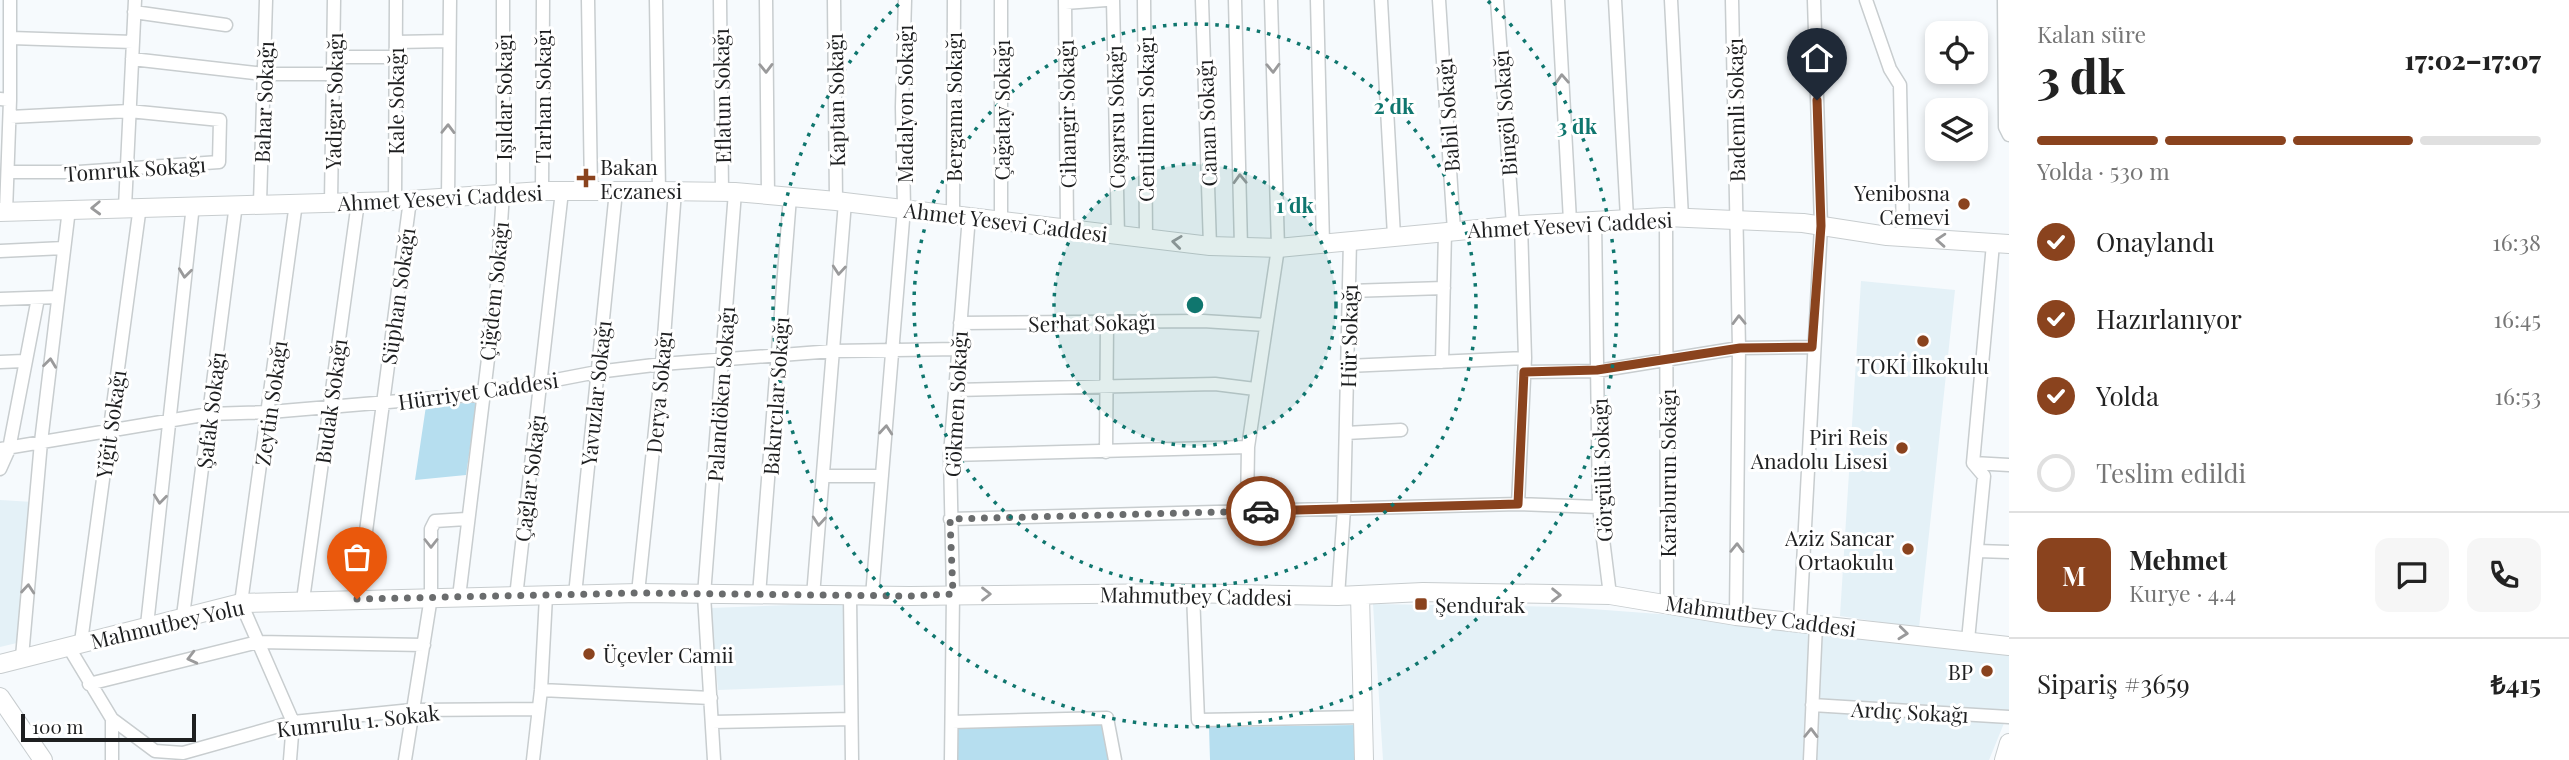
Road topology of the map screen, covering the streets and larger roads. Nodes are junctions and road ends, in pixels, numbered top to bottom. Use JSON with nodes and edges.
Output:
{"nodes":[{"id":1,"x":10,"y":0,"type":"edge"},
{"id":2,"x":266,"y":0,"type":"edge"},
{"id":3,"x":334,"y":0,"type":"edge"},
{"id":4,"x":396,"y":0,"type":"edge"},
{"id":5,"x":450,"y":0,"type":"edge"},
{"id":6,"x":503,"y":0,"type":"edge"},
{"id":7,"x":543,"y":0,"type":"edge"},
{"id":8,"x":588,"y":0,"type":"edge"},
{"id":9,"x":656,"y":0,"type":"edge"},
{"id":10,"x":720,"y":0,"type":"edge"},
{"id":11,"x":766,"y":0,"type":"edge"},
{"id":12,"x":834,"y":0,"type":"edge"},
{"id":13,"x":905,"y":0,"type":"edge"},
{"id":14,"x":954,"y":0,"type":"edge"},
{"id":15,"x":1001,"y":0,"type":"edge"},
{"id":16,"x":1106,"y":0,"type":"edge"},
{"id":17,"x":1113,"y":0,"type":"edge"},
{"id":18,"x":1144,"y":0,"type":"edge"},
{"id":19,"x":1202,"y":0,"type":"edge"},
{"id":20,"x":1235,"y":0,"type":"edge"},
{"id":21,"x":1271,"y":0,"type":"edge"},
{"id":22,"x":1317,"y":0,"type":"edge"},
{"id":23,"x":1381,"y":0,"type":"edge"},
{"id":24,"x":1439,"y":0,"type":"edge"},
{"id":25,"x":1497,"y":0,"type":"edge"},
{"id":26,"x":1558,"y":0,"type":"edge"},
{"id":27,"x":1615,"y":0,"type":"edge"},
{"id":28,"x":1671,"y":0,"type":"edge"},
{"id":29,"x":1732,"y":0,"type":"edge"},
{"id":30,"x":1814,"y":0,"type":"edge"},
{"id":31,"x":1866,"y":0,"type":"edge"},
{"id":32,"x":2004,"y":0,"type":"edge"},
{"id":33,"x":1065,"y":1,"type":"edge"},
{"id":34,"x":135,"y":6,"type":"edge"},
{"id":35,"x":226,"y":25,"type":"dead end"},
{"id":36,"x":11,"y":38,"type":"junction"},
{"id":37,"x":449,"y":41,"type":"junction"},
{"id":38,"x":133,"y":42,"type":"junction"},
{"id":39,"x":396,"y":42,"type":"junction"},
{"id":40,"x":333,"y":57,"type":"junction"},
{"id":41,"x":396,"y":57,"type":"junction"},
{"id":42,"x":132,"y":58,"type":"junction"},
{"id":43,"x":264,"y":74,"type":"junction"},
{"id":44,"x":333,"y":74,"type":"junction"},
{"id":45,"x":5,"y":100,"type":"edge"},
{"id":46,"x":129,"y":111,"type":"junction"},
{"id":47,"x":10,"y":117,"type":"junction"},
{"id":48,"x":2009,"y":135,"type":"edge"},
{"id":49,"x":5,"y":153,"type":"edge"},
{"id":50,"x":127,"y":168,"type":"junction"},
{"id":51,"x":9,"y":172,"type":"junction"},
{"id":52,"x":542,"y":191,"type":"junction"},
{"id":53,"x":562,"y":191,"type":"junction"},
{"id":54,"x":591,"y":191,"type":"junction"},
{"id":55,"x":616,"y":191,"type":"junction"},
{"id":56,"x":667,"y":191,"type":"junction"},
{"id":57,"x":728,"y":192,"type":"junction"},
{"id":58,"x":503,"y":193,"type":"junction"},
{"id":59,"x":768,"y":195,"type":"junction"},
{"id":60,"x":790,"y":197,"type":"junction"},
{"id":61,"x":448,"y":198,"type":"junction"},
{"id":62,"x":402,"y":201,"type":"junction"},
{"id":63,"x":840,"y":201,"type":"junction"},
{"id":64,"x":331,"y":202,"type":"junction"},
{"id":65,"x":358,"y":202,"type":"junction"},
{"id":66,"x":296,"y":203,"type":"junction"},
{"id":67,"x":236,"y":204,"type":"junction"},
{"id":68,"x":260,"y":204,"type":"junction"},
{"id":69,"x":193,"y":205,"type":"junction"},
{"id":70,"x":132,"y":207,"type":"junction"},
{"id":71,"x":904,"y":208,"type":"junction"},
{"id":72,"x":69,"y":209,"type":"junction"},
{"id":73,"x":3,"y":212,"type":"edge"},
{"id":74,"x":961,"y":215,"type":"junction"},
{"id":75,"x":1627,"y":218,"type":"junction"},
{"id":76,"x":1674,"y":218,"type":"junction"},
{"id":77,"x":1001,"y":219,"type":"junction"},
{"id":78,"x":1595,"y":219,"type":"junction"},
{"id":79,"x":1737,"y":220,"type":"junction"},
{"id":80,"x":1570,"y":221,"type":"junction"},
{"id":81,"x":1517,"y":225,"type":"junction"},
{"id":82,"x":1821,"y":226,"type":"junction"},
{"id":83,"x":1067,"y":228,"type":"junction"},
{"id":84,"x":1450,"y":231,"type":"junction"},
{"id":85,"x":1118,"y":235,"type":"junction"},
{"id":86,"x":1394,"y":236,"type":"junction"},
{"id":87,"x":1903,"y":237,"type":"junction"},
{"id":88,"x":1146,"y":238,"type":"junction"},
{"id":89,"x":1350,"y":240,"type":"junction"},
{"id":90,"x":1323,"y":243,"type":"junction"},
{"id":91,"x":2001,"y":244,"type":"edge"},
{"id":92,"x":1210,"y":246,"type":"junction"},
{"id":93,"x":1241,"y":247,"type":"junction"},
{"id":94,"x":64,"y":248,"type":"junction"},
{"id":95,"x":1278,"y":248,"type":"junction"},
{"id":96,"x":0,"y":251,"type":"edge"},
{"id":97,"x":1444,"y":288,"type":"junction"},
{"id":98,"x":1349,"y":291,"type":"junction"},
{"id":99,"x":58,"y":297,"type":"junction"},
{"id":100,"x":38,"y":298,"type":"junction"},
{"id":101,"x":0,"y":299,"type":"edge"},
{"id":102,"x":1107,"y":322,"type":"junction"},
{"id":103,"x":960,"y":323,"type":"junction"},
{"id":104,"x":1266,"y":325,"type":"junction"},
{"id":105,"x":1812,"y":347,"type":"junction"},
{"id":106,"x":1740,"y":348,"type":"junction"},
{"id":107,"x":893,"y":349,"type":"junction"},
{"id":108,"x":958,"y":349,"type":"junction"},
{"id":109,"x":833,"y":351,"type":"junction"},
{"id":110,"x":778,"y":354,"type":"junction"},
{"id":111,"x":1668,"y":357,"type":"junction"},
{"id":112,"x":1525,"y":358,"type":"junction"},
{"id":113,"x":723,"y":359,"type":"junction"},
{"id":114,"x":24,"y":361,"type":"junction"},
{"id":115,"x":0,"y":362,"type":"edge"},
{"id":116,"x":1443,"y":362,"type":"junction"},
{"id":117,"x":662,"y":364,"type":"junction"},
{"id":118,"x":1347,"y":366,"type":"junction"},
{"id":119,"x":1597,"y":370,"type":"junction"},
{"id":120,"x":597,"y":372,"type":"junction"},
{"id":121,"x":1524,"y":372,"type":"junction"},
{"id":122,"x":540,"y":383,"type":"junction"},
{"id":123,"x":1106,"y":386,"type":"junction"},
{"id":124,"x":1255,"y":389,"type":"junction"},
{"id":125,"x":955,"y":390,"type":"junction"},
{"id":126,"x":482,"y":394,"type":"junction"},
{"id":127,"x":383,"y":403,"type":"junction"},
{"id":128,"x":330,"y":406,"type":"junction"},
{"id":129,"x":270,"y":412,"type":"junction"},
{"id":130,"x":209,"y":414,"type":"junction"},
{"id":131,"x":168,"y":420,"type":"junction"},
{"id":132,"x":110,"y":429,"type":"junction"},
{"id":133,"x":1401,"y":430,"type":"dead end"},
{"id":134,"x":1346,"y":433,"type":"junction"},
{"id":135,"x":41,"y":442,"type":"junction"},
{"id":136,"x":1248,"y":447,"type":"junction"},
{"id":137,"x":5,"y":449,"type":"edge"},
{"id":138,"x":1106,"y":452,"type":"junction"},
{"id":139,"x":950,"y":455,"type":"junction"},
{"id":140,"x":1973,"y":464,"type":"junction"},
{"id":141,"x":2009,"y":466,"type":"edge"},
{"id":142,"x":0,"y":469,"type":"edge"},
{"id":143,"x":823,"y":476,"type":"junction"},
{"id":144,"x":882,"y":476,"type":"junction"},
{"id":145,"x":1518,"y":504,"type":"junction"},
{"id":146,"x":1599,"y":507,"type":"junction"},
{"id":147,"x":1344,"y":509,"type":"junction"},
{"id":148,"x":1247,"y":511,"type":"junction"},
{"id":149,"x":466,"y":519,"type":"junction"},
{"id":150,"x":950,"y":519,"type":"junction"},
{"id":151,"x":1977,"y":551,"type":"junction"},
{"id":152,"x":2009,"y":551,"type":"edge"},
{"id":153,"x":638,"y":593,"type":"junction"},
{"id":154,"x":1194,"y":593,"type":"junction"},
{"id":155,"x":953,"y":594,"type":"junction"},
{"id":156,"x":575,"y":595,"type":"junction"},
{"id":157,"x":704,"y":595,"type":"junction"},
{"id":158,"x":759,"y":595,"type":"junction"},
{"id":159,"x":1360,"y":595,"type":"junction"},
{"id":160,"x":1610,"y":595,"type":"junction"},
{"id":161,"x":546,"y":596,"type":"junction"},
{"id":162,"x":813,"y":596,"type":"junction"},
{"id":163,"x":850,"y":596,"type":"junction"},
{"id":164,"x":872,"y":596,"type":"junction"},
{"id":165,"x":1338,"y":596,"type":"junction"},
{"id":166,"x":431,"y":597,"type":"junction"},
{"id":167,"x":459,"y":597,"type":"junction"},
{"id":168,"x":516,"y":597,"type":"junction"},
{"id":169,"x":357,"y":599,"type":"junction"},
{"id":170,"x":379,"y":599,"type":"joint"},
{"id":171,"x":303,"y":600,"type":"junction"},
{"id":172,"x":242,"y":603,"type":"junction"},
{"id":173,"x":1667,"y":603,"type":"junction"},
{"id":174,"x":183,"y":616,"type":"junction"},
{"id":175,"x":1736,"y":616,"type":"junction"},
{"id":176,"x":1808,"y":622,"type":"junction"},
{"id":177,"x":147,"y":625,"type":"junction"},
{"id":178,"x":1968,"y":640,"type":"junction"},
{"id":179,"x":258,"y":642,"type":"junction"},
{"id":180,"x":75,"y":644,"type":"junction"},
{"id":181,"x":424,"y":645,"type":"junction"},
{"id":182,"x":2009,"y":646,"type":"edge"},
{"id":183,"x":22,"y":657,"type":"junction"},
{"id":184,"x":0,"y":664,"type":"edge"},
{"id":185,"x":89,"y":684,"type":"junction"},
{"id":186,"x":541,"y":690,"type":"junction"},
{"id":187,"x":0,"y":697,"type":"edge"},
{"id":188,"x":711,"y":698,"type":"junction"},
{"id":189,"x":1811,"y":705,"type":"junction"},
{"id":190,"x":537,"y":709,"type":"junction"},
{"id":191,"x":412,"y":710,"type":"junction"},
{"id":192,"x":1363,"y":717,"type":"junction"},
{"id":193,"x":2009,"y":717,"type":"edge"},
{"id":194,"x":112,"y":719,"type":"junction"},
{"id":195,"x":851,"y":719,"type":"junction"},
{"id":196,"x":293,"y":722,"type":"junction"},
{"id":197,"x":712,"y":722,"type":"junction"},
{"id":198,"x":952,"y":722,"type":"junction"},
{"id":199,"x":2009,"y":743,"type":"edge"},
{"id":200,"x":183,"y":757,"type":"edge"},
{"id":201,"x":43,"y":760,"type":"edge"},
{"id":202,"x":112,"y":760,"type":"edge"},
{"id":203,"x":290,"y":760,"type":"edge"},
{"id":204,"x":405,"y":760,"type":"edge"},
{"id":205,"x":533,"y":760,"type":"edge"},
{"id":206,"x":714,"y":760,"type":"edge"},
{"id":207,"x":852,"y":760,"type":"edge"},
{"id":208,"x":951,"y":760,"type":"edge"},
{"id":209,"x":1115,"y":760,"type":"edge"},
{"id":210,"x":1364,"y":760,"type":"edge"},
{"id":211,"x":1810,"y":760,"type":"edge"},
{"id":212,"x":2004,"y":760,"type":"edge"}],
"edges":[{"from":1,"to":36,"type":"street"},
{"from":2,"to":43,"type":"street","name":"Bahar Sokağı"},
{"from":3,"to":40,"type":"street","name":"Yadigar Sokağı"},
{"from":4,"to":39,"type":"street","name":"Kale Sokağı"},
{"from":5,"to":37,"type":"street"},
{"from":6,"to":58,"type":"street","name":"Işıldar Sokağı"},
{"from":7,"to":52,"type":"street","name":"Tarhan Sokağı"},
{"from":8,"to":54,"type":"street"},
{"from":9,"to":56,"type":"street","name":"Derya Sokağı"},
{"from":10,"to":57,"type":"street","name":"Eflatun Sokağı"},
{"from":11,"to":59,"type":"street","one_way":true},
{"from":12,"to":63,"type":"street","name":"Kaptan Sokağı"},
{"from":13,"to":71,"type":"street","name":"Madalyon Sokağı"},
{"from":14,"to":74,"type":"street","name":"Bergama Sokağı"},
{"from":15,"to":77,"type":"street","name":"Çağatay Sokağı"},
{"from":16,"to":33,"type":"street"},
{"from":17,"to":85,"type":"street","name":"Coşarsu Sokağı"},
{"from":18,"to":88,"type":"street","name":"Centilmen Sokağı"},
{"from":19,"to":92,"type":"street","name":"Canan Sokağı"},
{"from":93,"to":20,"type":"street","one_way":true},
{"from":21,"to":95,"type":"street","one_way":true},
{"from":22,"to":90,"type":"street"},
{"from":23,"to":86,"type":"street"},
{"from":24,"to":84,"type":"street","name":"Babil Sokağı"},
{"from":25,"to":81,"type":"street","name":"Bingöl Sokağı"},
{"from":80,"to":26,"type":"street","one_way":true},
{"from":27,"to":75,"type":"street"},
{"from":28,"to":76,"type":"street","name":"Karaburun Sokağı"},
{"from":29,"to":79,"type":"street","name":"Bademli Sokağı"},
{"from":30,"to":82,"type":"street"},
{"from":31,"to":87,"type":"street"},
{"from":32,"to":48,"type":"street"},
{"from":33,"to":83,"type":"street","name":"Cihangir Sokağı"},
{"from":34,"to":35,"type":"street"},
{"from":34,"to":38,"type":"street","name":"Yiğit Sokağı"},
{"from":36,"to":38,"type":"street"},
{"from":36,"to":45,"type":"street"},
{"from":37,"to":39,"type":"street"},
{"from":61,"to":37,"type":"street","one_way":true},
{"from":38,"to":42,"type":"street","name":"Yiğit Sokağı"},
{"from":39,"to":41,"type":"street","name":"Kale Sokağı"},
{"from":40,"to":41,"type":"street"},
{"from":40,"to":44,"type":"street","name":"Yadigar Sokağı"},
{"from":41,"to":62,"type":"street","name":"Kale Sokağı"},
{"from":42,"to":43,"type":"street"},
{"from":42,"to":46,"type":"street","name":"Yiğit Sokağı"},
{"from":43,"to":44,"type":"street"},
{"from":43,"to":68,"type":"street","name":"Bahar Sokağı"},
{"from":44,"to":64,"type":"street","name":"Yadigar Sokağı"},
{"from":45,"to":47,"type":"street"},
{"from":46,"to":47,"type":"street"},
{"from":46,"to":50,"type":"street","name":"Yiğit Sokağı"},
{"from":46,"to":50,"type":"street","name":"Tomruk Sokağı"},
{"from":47,"to":49,"type":"street"},
{"from":49,"to":51,"type":"street"},
{"from":50,"to":51,"type":"street","name":"Tomruk Sokağı"},
{"from":50,"to":70,"type":"street","name":"Yiğit Sokağı"},
{"from":51,"to":73,"type":"street"},
{"from":52,"to":53,"type":"street","name":"Ahmet Yesevi Caddesi"},
{"from":52,"to":58,"type":"street","name":"Ahmet Yesevi Caddesi"},
{"from":53,"to":54,"type":"street","name":"Ahmet Yesevi Caddesi"},
{"from":53,"to":122,"type":"street","name":"Çağlar Sokağı"},
{"from":54,"to":55,"type":"street","name":"Ahmet Yesevi Caddesi"},
{"from":55,"to":56,"type":"street","name":"Ahmet Yesevi Caddesi"},
{"from":55,"to":120,"type":"street","name":"Yavuzlar Sokağı"},
{"from":56,"to":57,"type":"street","name":"Ahmet Yesevi Caddesi"},
{"from":56,"to":117,"type":"street","name":"Derya Sokağı"},
{"from":57,"to":59,"type":"street","name":"Ahmet Yesevi Caddesi"},
{"from":57,"to":113,"type":"street","name":"Palandöken Sokağı"},
{"from":58,"to":61,"type":"street","name":"Ahmet Yesevi Caddesi"},
{"from":58,"to":126,"type":"street","name":"Çiğdem Sokağı"},
{"from":59,"to":60,"type":"street","name":"Ahmet Yesevi Caddesi"},
{"from":60,"to":63,"type":"street","name":"Ahmet Yesevi Caddesi"},
{"from":60,"to":110,"type":"street","name":"Bakırcılar Sokağı"},
{"from":61,"to":62,"type":"street","name":"Ahmet Yesevi Caddesi"},
{"from":62,"to":65,"type":"street","name":"Ahmet Yesevi Caddesi"},
{"from":62,"to":127,"type":"street","name":"Süphan Sokağı"},
{"from":63,"to":71,"type":"street","name":"Ahmet Yesevi Caddesi"},
{"from":63,"to":109,"type":"street","name":"Kaptan Sokağı","one_way":true},
{"from":64,"to":65,"type":"street","name":"Ahmet Yesevi Caddesi"},
{"from":64,"to":66,"type":"street","name":"Ahmet Yesevi Caddesi"},
{"from":65,"to":128,"type":"street","name":"Budak Sokağı"},
{"from":66,"to":68,"type":"street","name":"Ahmet Yesevi Caddesi"},
{"from":66,"to":129,"type":"street","name":"Zeytin Sokağı"},
{"from":67,"to":68,"type":"street","name":"Ahmet Yesevi Caddesi"},
{"from":67,"to":69,"type":"street","name":"Ahmet Yesevi Caddesi"},
{"from":67,"to":130,"type":"street","name":"Şafak Sokağı"},
{"from":69,"to":70,"type":"street","name":"Ahmet Yesevi Caddesi"},
{"from":69,"to":131,"type":"street","one_way":true},
{"from":70,"to":72,"type":"street","name":"Ahmet Yesevi Caddesi","one_way":true},
{"from":70,"to":132,"type":"street","name":"Yiğit Sokağı"},
{"from":71,"to":74,"type":"street","name":"Ahmet Yesevi Caddesi"},
{"from":71,"to":107,"type":"street","name":"Madalyon Sokağı"},
{"from":72,"to":73,"type":"street","name":"Ahmet Yesevi Caddesi"},
{"from":72,"to":94,"type":"street"},
{"from":74,"to":77,"type":"street","name":"Ahmet Yesevi Caddesi"},
{"from":74,"to":103,"type":"street","name":"Gökmen Sokağı"},
{"from":75,"to":76,"type":"street","name":"Ahmet Yesevi Caddesi"},
{"from":75,"to":78,"type":"street","name":"Ahmet Yesevi Caddesi"},
{"from":76,"to":79,"type":"street","name":"Ahmet Yesevi Caddesi"},
{"from":76,"to":111,"type":"street","name":"Karaburun Sokağı"},
{"from":77,"to":83,"type":"street","name":"Ahmet Yesevi Caddesi"},
{"from":78,"to":80,"type":"street","name":"Ahmet Yesevi Caddesi"},
{"from":78,"to":119,"type":"street","name":"Görgülü Sokağı"},
{"from":79,"to":82,"type":"street","name":"Ahmet Yesevi Caddesi"},
{"from":106,"to":79,"type":"street","name":"Bademli Sokağı","one_way":true},
{"from":80,"to":81,"type":"street","name":"Ahmet Yesevi Caddesi"},
{"from":81,"to":84,"type":"street","name":"Ahmet Yesevi Caddesi"},
{"from":81,"to":112,"type":"street","name":"Bingöl Sokağı"},
{"from":82,"to":87,"type":"street","name":"Ahmet Yesevi Caddesi"},
{"from":82,"to":105,"type":"street"},
{"from":83,"to":85,"type":"street","name":"Ahmet Yesevi Caddesi"},
{"from":84,"to":86,"type":"street","name":"Ahmet Yesevi Caddesi"},
{"from":84,"to":97,"type":"street","name":"Babil Sokağı"},
{"from":85,"to":88,"type":"street","name":"Ahmet Yesevi Caddesi"},
{"from":86,"to":89,"type":"street","name":"Ahmet Yesevi Caddesi"},
{"from":91,"to":87,"type":"street","name":"Ahmet Yesevi Caddesi","one_way":true},
{"from":92,"to":88,"type":"street","name":"Ahmet Yesevi Caddesi","one_way":true},
{"from":89,"to":90,"type":"street","name":"Ahmet Yesevi Caddesi"},
{"from":89,"to":98,"type":"street","name":"Hür Sokağı"},
{"from":90,"to":95,"type":"street","name":"Ahmet Yesevi Caddesi"},
{"from":91,"to":140,"type":"street"},
{"from":92,"to":93,"type":"street","name":"Ahmet Yesevi Caddesi"},
{"from":93,"to":95,"type":"street","name":"Ahmet Yesevi Caddesi"},
{"from":94,"to":96,"type":"street"},
{"from":94,"to":99,"type":"street"},
{"from":95,"to":104,"type":"street"},
{"from":97,"to":98,"type":"street"},
{"from":97,"to":116,"type":"street","name":"Babil Sokağı"},
{"from":98,"to":118,"type":"street","name":"Hür Sokağı"},
{"from":99,"to":100,"type":"street"},
{"from":135,"to":99,"type":"street","one_way":true},
{"from":100,"to":101,"type":"street"},
{"from":100,"to":114,"type":"street"},
{"from":102,"to":103,"type":"street","name":"Serhat Sokağı"},
{"from":102,"to":104,"type":"street","name":"Serhat Sokağı"},
{"from":102,"to":123,"type":"street"},
{"from":103,"to":108,"type":"street","name":"Gökmen Sokağı"},
{"from":104,"to":124,"type":"street"},
{"from":105,"to":106,"type":"street"},
{"from":105,"to":176,"type":"street"},
{"from":106,"to":111,"type":"street"},
{"from":175,"to":106,"type":"street","name":"Bademli Sokağı","one_way":true},
{"from":107,"to":108,"type":"street","name":"Hürriyet Caddesi"},
{"from":107,"to":109,"type":"street","name":"Hürriyet Caddesi"},
{"from":144,"to":107,"type":"street","name":"Madalyon Sokağı","one_way":true},
{"from":108,"to":125,"type":"street","name":"Gökmen Sokağı"},
{"from":109,"to":110,"type":"street","name":"Hürriyet Caddesi"},
{"from":109,"to":143,"type":"street","name":"Kaptan Sokağı"},
{"from":110,"to":113,"type":"street","name":"Hürriyet Caddesi"},
{"from":110,"to":158,"type":"street","name":"Bakırcılar Sokağı"},
{"from":111,"to":119,"type":"street"},
{"from":111,"to":173,"type":"street","name":"Karaburun Sokağı"},
{"from":112,"to":116,"type":"street"},
{"from":112,"to":121,"type":"street","name":"Bingöl Sokağı"},
{"from":113,"to":117,"type":"street","name":"Hürriyet Caddesi"},
{"from":113,"to":157,"type":"street","name":"Palandöken Sokağı"},
{"from":114,"to":115,"type":"street"},
{"from":114,"to":137,"type":"street"},
{"from":116,"to":118,"type":"street"},
{"from":117,"to":120,"type":"street","name":"Hürriyet Caddesi"},
{"from":117,"to":153,"type":"street","name":"Derya Sokağı"},
{"from":118,"to":134,"type":"street","name":"Hür Sokağı"},
{"from":119,"to":121,"type":"street"},
{"from":119,"to":146,"type":"street","name":"Görgülü Sokağı"},
{"from":120,"to":122,"type":"street","name":"Hürriyet Caddesi"},
{"from":120,"to":156,"type":"street","name":"Yavuzlar Sokağı"},
{"from":121,"to":145,"type":"street","name":"Bingöl Sokağı"},
{"from":122,"to":126,"type":"street","name":"Hürriyet Caddesi"},
{"from":122,"to":168,"type":"street","name":"Çağlar Sokağı"},
{"from":123,"to":124,"type":"street"},
{"from":123,"to":125,"type":"street"},
{"from":123,"to":138,"type":"street"},
{"from":124,"to":136,"type":"street"},
{"from":125,"to":139,"type":"street","name":"Gökmen Sokağı"},
{"from":126,"to":127,"type":"street","name":"Hürriyet Caddesi"},
{"from":126,"to":149,"type":"street","name":"Çiğdem Sokağı"},
{"from":127,"to":128,"type":"street","name":"Hürriyet Caddesi"},
{"from":127,"to":169,"type":"street","name":"Süphan Sokağı"},
{"from":128,"to":129,"type":"street","name":"Hürriyet Caddesi"},
{"from":128,"to":171,"type":"street","name":"Budak Sokağı"},
{"from":129,"to":130,"type":"street","name":"Hürriyet Caddesi"},
{"from":129,"to":172,"type":"street","name":"Zeytin Sokağı"},
{"from":130,"to":131,"type":"street","name":"Hürriyet Caddesi"},
{"from":130,"to":174,"type":"street","name":"Şafak Sokağı"},
{"from":131,"to":132,"type":"street","name":"Hürriyet Caddesi"},
{"from":131,"to":177,"type":"street","one_way":true},
{"from":132,"to":135,"type":"street","name":"Hürriyet Caddesi"},
{"from":132,"to":180,"type":"street","name":"Yiğit Sokağı"},
{"from":133,"to":134,"type":"street"},
{"from":134,"to":147,"type":"street","name":"Hür Sokağı"},
{"from":135,"to":137,"type":"street","name":"Hürriyet Caddesi"},
{"from":183,"to":135,"type":"street","one_way":true},
{"from":136,"to":138,"type":"street"},
{"from":136,"to":148,"type":"street"},
{"from":137,"to":142,"type":"street"},
{"from":138,"to":139,"type":"street"},
{"from":139,"to":150,"type":"street","name":"Gökmen Sokağı"},
{"from":140,"to":141,"type":"street"},
{"from":140,"to":151,"type":"street"},
{"from":143,"to":144,"type":"street"},
{"from":143,"to":162,"type":"street","name":"Kaptan Sokağı","one_way":true},
{"from":144,"to":164,"type":"street","name":"Madalyon Sokağı"},
{"from":145,"to":146,"type":"street"},
{"from":145,"to":147,"type":"street"},
{"from":146,"to":160,"type":"street","name":"Görgülü Sokağı"},
{"from":147,"to":148,"type":"street"},
{"from":147,"to":165,"type":"street","name":"Hür Sokağı"},
{"from":148,"to":150,"type":"street"},
{"from":149,"to":166,"type":"street","one_way":true},
{"from":149,"to":167,"type":"street","name":"Çiğdem Sokağı"},
{"from":150,"to":155,"type":"street","name":"Gökmen Sokağı"},
{"from":151,"to":152,"type":"street"},
{"from":151,"to":178,"type":"street"},
{"from":153,"to":156,"type":"street","name":"Mahmutbey Caddesi"},
{"from":153,"to":157,"type":"street","name":"Mahmutbey Caddesi"},
{"from":155,"to":154,"type":"street","name":"Mahmutbey Caddesi","one_way":true},
{"from":154,"to":165,"type":"street","name":"Mahmutbey Caddesi"},
{"from":154,"to":192,"type":"street"},
{"from":155,"to":164,"type":"street","name":"Mahmutbey Caddesi"},
{"from":155,"to":198,"type":"street","name":"Gökmen Sokağı"},
{"from":156,"to":161,"type":"street","name":"Mahmutbey Caddesi"},
{"from":157,"to":158,"type":"street","name":"Mahmutbey Caddesi"},
{"from":157,"to":188,"type":"street","name":"Palandöken Sokağı"},
{"from":158,"to":162,"type":"street","name":"Mahmutbey Caddesi"},
{"from":159,"to":160,"type":"street","name":"Mahmutbey Caddesi","one_way":true},
{"from":159,"to":165,"type":"street","name":"Mahmutbey Caddesi"},
{"from":159,"to":192,"type":"street"},
{"from":160,"to":173,"type":"street","name":"Mahmutbey Caddesi"},
{"from":161,"to":168,"type":"street","name":"Mahmutbey Caddesi"},
{"from":161,"to":186,"type":"street"},
{"from":162,"to":163,"type":"street","name":"Mahmutbey Caddesi"},
{"from":163,"to":164,"type":"street","name":"Mahmutbey Caddesi"},
{"from":163,"to":195,"type":"street"},
{"from":166,"to":167,"type":"street","name":"Mahmutbey Caddesi"},
{"from":166,"to":170,"type":"street","name":"Mahmutbey Caddesi"},
{"from":166,"to":181,"type":"street"},
{"from":167,"to":168,"type":"street","name":"Mahmutbey Caddesi"},
{"from":169,"to":170,"type":"street","name":"Mahmutbey Yolu"},
{"from":169,"to":171,"type":"street","name":"Mahmutbey Yolu"},
{"from":171,"to":172,"type":"street","name":"Mahmutbey Yolu"},
{"from":172,"to":174,"type":"street","name":"Mahmutbey Yolu"},
{"from":172,"to":179,"type":"street"},
{"from":173,"to":175,"type":"street","name":"Mahmutbey Caddesi"},
{"from":174,"to":177,"type":"street","name":"Mahmutbey Yolu"},
{"from":175,"to":176,"type":"street","name":"Mahmutbey Caddesi"},
{"from":176,"to":178,"type":"street","name":"Mahmutbey Caddesi","one_way":true},
{"from":176,"to":189,"type":"street"},
{"from":177,"to":180,"type":"street","name":"Mahmutbey Yolu"},
{"from":178,"to":182,"type":"street","name":"Mahmutbey Caddesi"},
{"from":179,"to":181,"type":"street"},
{"from":179,"to":185,"type":"street","one_way":true},
{"from":179,"to":196,"type":"street"},
{"from":180,"to":183,"type":"street","name":"Mahmutbey Yolu"},
{"from":180,"to":185,"type":"street"},
{"from":181,"to":191,"type":"street"},
{"from":183,"to":184,"type":"street","name":"Mahmutbey Yolu"},
{"from":185,"to":194,"type":"street"},
{"from":186,"to":188,"type":"street"},
{"from":186,"to":190,"type":"street"},
{"from":187,"to":201,"type":"street"},
{"from":188,"to":197,"type":"street","name":"Palandöken Sokağı"},
{"from":189,"to":193,"type":"street","name":"Ardıç Sokağı"},
{"from":211,"to":189,"type":"street","one_way":true},
{"from":190,"to":191,"type":"street","name":"Kumrulu 1. Sokak"},
{"from":190,"to":205,"type":"street"},
{"from":191,"to":196,"type":"street","name":"Kumrulu 1. Sokak"},
{"from":191,"to":204,"type":"street"},
{"from":192,"to":210,"type":"street"},
{"from":194,"to":200,"type":"street"},
{"from":194,"to":202,"type":"street"},
{"from":195,"to":197,"type":"street"},
{"from":195,"to":207,"type":"street"},
{"from":196,"to":200,"type":"street","name":"Kumrulu 1. Sokak"},
{"from":196,"to":203,"type":"street"},
{"from":197,"to":206,"type":"street","name":"Palandöken Sokağı"},
{"from":198,"to":208,"type":"street","name":"Gökmen Sokağı"},
{"from":198,"to":209,"type":"street"},
{"from":199,"to":212,"type":"street"}]}
